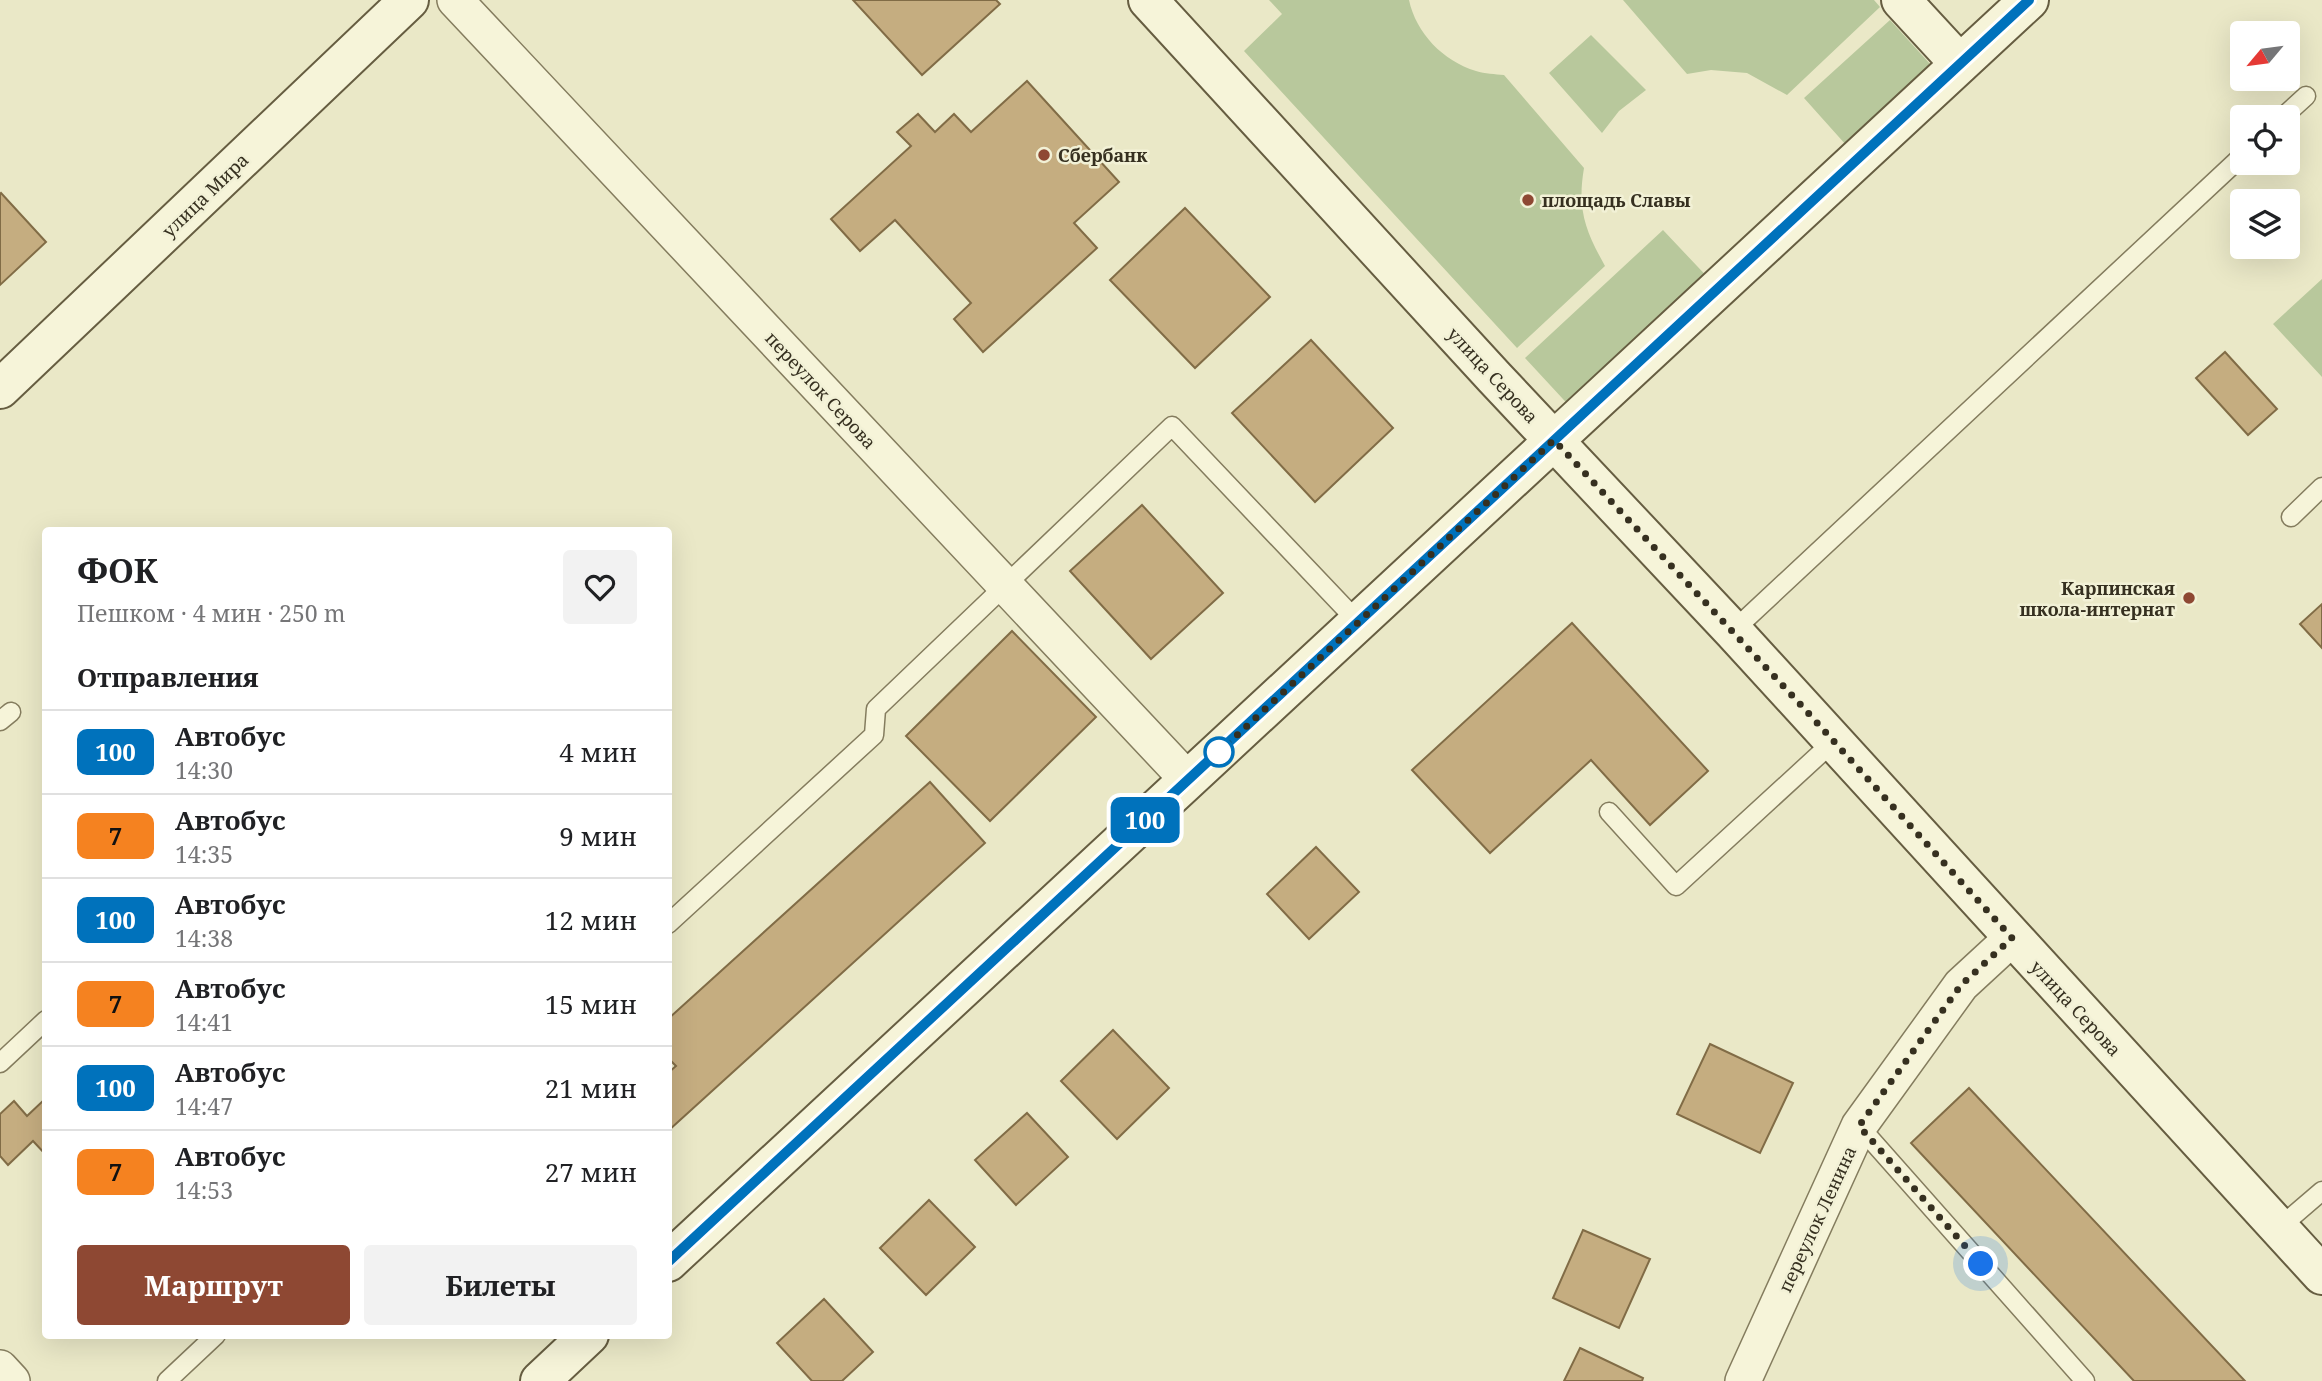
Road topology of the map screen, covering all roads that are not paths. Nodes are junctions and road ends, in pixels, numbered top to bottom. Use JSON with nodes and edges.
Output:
{"nodes":[{"id":1,"x":409,"y":0,"type":"edge"},
{"id":2,"x":454,"y":0,"type":"edge"},
{"id":3,"x":1148,"y":0,"type":"edge"},
{"id":4,"x":1900,"y":0,"type":"edge"},
{"id":5,"x":2029,"y":0,"type":"edge"},
{"id":6,"x":1960,"y":64,"type":"junction"},
{"id":7,"x":2306,"y":96,"type":"dead end"},
{"id":8,"x":2296,"y":105,"type":"edge"},
{"id":9,"x":2230,"y":167,"type":"edge"},
{"id":10,"x":0,"y":389,"type":"edge"},
{"id":11,"x":1554,"y":440,"type":"junction"},
{"id":12,"x":2322,"y":487,"type":"edge"},
{"id":13,"x":2291,"y":517,"type":"dead end"},
{"id":14,"x":1005,"y":585,"type":"junction"},
{"id":15,"x":1358,"y":622,"type":"junction"},
{"id":16,"x":1732,"y":631,"type":"junction"},
{"id":17,"x":1834,"y":741,"type":"junction"},
{"id":18,"x":1188,"y":780,"type":"junction"},
{"id":19,"x":1609,"y":812,"type":"dead end"},
{"id":20,"x":672,"y":920,"type":"edge"},
{"id":21,"x":2012,"y":938,"type":"junction"},
{"id":22,"x":42,"y":1024,"type":"edge"},
{"id":23,"x":0,"y":1063,"type":"edge"},
{"id":24,"x":1859,"y":1126,"type":"junction"},
{"id":25,"x":2322,"y":1191,"type":"edge"},
{"id":26,"x":2279,"y":1228,"type":"junction"},
{"id":27,"x":672,"y":1258,"type":"edge"},
{"id":28,"x":2322,"y":1275,"type":"edge"},
{"id":29,"x":211,"y":1339,"type":"edge"},
{"id":30,"x":585,"y":1339,"type":"edge"},
{"id":31,"x":0,"y":1368,"type":"edge"},
{"id":32,"x":12,"y":1381,"type":"edge"},
{"id":33,"x":167,"y":1381,"type":"edge"},
{"id":34,"x":540,"y":1381,"type":"edge"},
{"id":35,"x":1743,"y":1381,"type":"edge"},
{"id":36,"x":2085,"y":1381,"type":"edge"}],
"edges":[{"from":1,"to":10,"type":"street","name":"улица Мира"},
{"from":2,"to":14,"type":"street","name":"переулок Серова"},
{"from":3,"to":11,"type":"street","name":"улица Серова"},
{"from":4,"to":6,"type":"street"},
{"from":5,"to":6,"type":"street"},
{"from":6,"to":11,"type":"street"},
{"from":7,"to":8,"type":"lane"},
{"from":9,"to":16,"type":"lane"},
{"from":11,"to":15,"type":"street"},
{"from":11,"to":16,"type":"street","name":"улица Серова"},
{"from":12,"to":13,"type":"lane"},
{"from":14,"to":15,"type":"lane"},
{"from":14,"to":18,"type":"street","name":"переулок Серова"},
{"from":14,"to":20,"type":"lane"},
{"from":15,"to":18,"type":"street"},
{"from":16,"to":17,"type":"street","name":"улица Серова"},
{"from":17,"to":19,"type":"lane"},
{"from":17,"to":21,"type":"street","name":"улица Серова"},
{"from":18,"to":27,"type":"street"},
{"from":21,"to":24,"type":"street","name":"переулок Ленина"},
{"from":21,"to":26,"type":"street","name":"улица Серова"},
{"from":22,"to":23,"type":"lane"},
{"from":24,"to":35,"type":"street","name":"переулок Ленина"},
{"from":24,"to":36,"type":"lane"},
{"from":25,"to":26,"type":"lane"},
{"from":26,"to":28,"type":"street","name":"улица Серова"},
{"from":29,"to":33,"type":"lane"},
{"from":30,"to":34,"type":"street"},
{"from":31,"to":32,"type":"street"}]}
